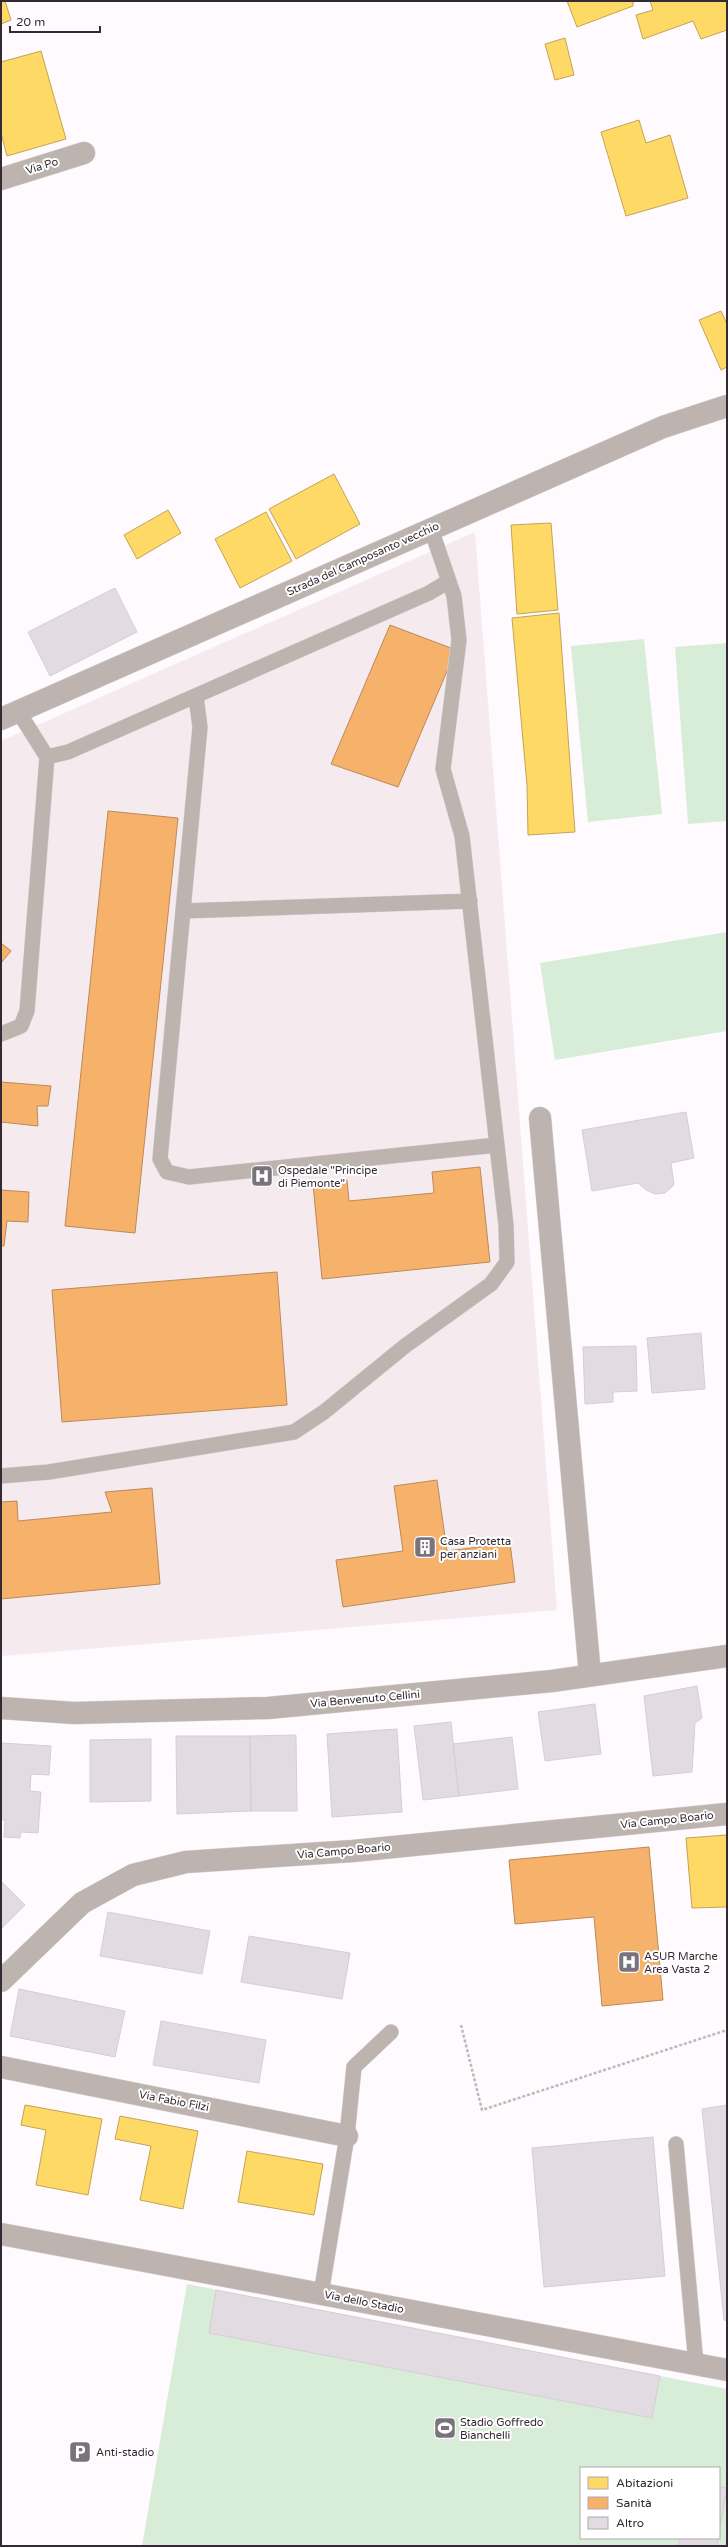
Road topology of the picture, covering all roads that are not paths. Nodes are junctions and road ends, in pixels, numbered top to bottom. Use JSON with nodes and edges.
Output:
{"nodes":[{"id":1,"x":84,"y":153,"type":"dead end"},
{"id":2,"x":1,"y":179,"type":"edge"},
{"id":3,"x":727,"y":406,"type":"edge"},
{"id":4,"x":431,"y":529,"type":"junction"},
{"id":5,"x":449,"y":581,"type":"junction"},
{"id":6,"x":196,"y":697,"type":"junction"},
{"id":7,"x":10,"y":715,"type":"edge"},
{"id":8,"x":47,"y":757,"type":"junction"},
{"id":9,"x":470,"y":901,"type":"junction"},
{"id":10,"x":183,"y":911,"type":"junction"},
{"id":11,"x":1,"y":1034,"type":"edge"},
{"id":12,"x":540,"y":1118,"type":"dead end"},
{"id":13,"x":497,"y":1145,"type":"junction"},
{"id":14,"x":1,"y":1476,"type":"edge"},
{"id":15,"x":727,"y":1656,"type":"edge"},
{"id":16,"x":590,"y":1675,"type":"junction"},
{"id":17,"x":1,"y":1708,"type":"edge"},
{"id":18,"x":727,"y":1814,"type":"edge"},
{"id":19,"x":1,"y":1981,"type":"edge"},
{"id":20,"x":391,"y":2032,"type":"dead end"},
{"id":21,"x":1,"y":2067,"type":"edge"},
{"id":22,"x":347,"y":2136,"type":"junction"},
{"id":23,"x":676,"y":2144,"type":"dead end"},
{"id":24,"x":1,"y":2234,"type":"edge"},
{"id":25,"x":321,"y":2294,"type":"junction"},
{"id":26,"x":696,"y":2364,"type":"junction"},
{"id":27,"x":727,"y":2370,"type":"edge"}],
"edges":[{"from":1,"to":2,"type":"street","name":"Via Po"},
{"from":3,"to":4,"type":"street","name":"Strada del Camposanto vecchio"},
{"from":4,"to":5,"type":"lane"},
{"from":4,"to":7,"type":"street","name":"Strada del Camposanto vecchio"},
{"from":5,"to":6,"type":"lane"},
{"from":5,"to":9,"type":"lane"},
{"from":6,"to":8,"type":"lane"},
{"from":6,"to":10,"type":"lane"},
{"from":7,"to":8,"type":"lane"},
{"from":8,"to":11,"type":"lane"},
{"from":9,"to":10,"type":"lane"},
{"from":9,"to":13,"type":"lane"},
{"from":10,"to":13,"type":"lane"},
{"from":12,"to":16,"type":"street"},
{"from":13,"to":14,"type":"lane"},
{"from":15,"to":16,"type":"street","name":"Via Benvenuto Cellini"},
{"from":16,"to":17,"type":"street","name":"Via Benvenuto Cellini"},
{"from":18,"to":19,"type":"street","name":"Via Campo Boario"},
{"from":20,"to":22,"type":"lane"},
{"from":21,"to":22,"type":"street","name":"Via Fabio Filzi"},
{"from":22,"to":25,"type":"lane"},
{"from":23,"to":26,"type":"lane"},
{"from":24,"to":25,"type":"street","name":"Via dello Stadio"},
{"from":25,"to":26,"type":"street","name":"Via dello Stadio"},
{"from":26,"to":27,"type":"street","name":"Via dello Stadio"}]}
